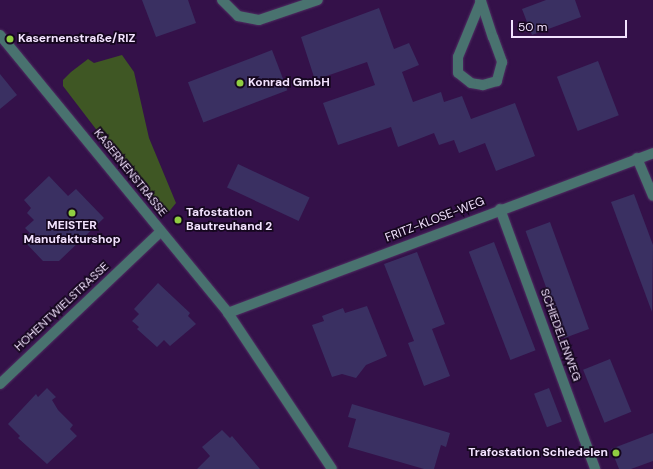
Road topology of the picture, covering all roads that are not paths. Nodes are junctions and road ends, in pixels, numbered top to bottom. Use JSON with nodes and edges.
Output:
{"nodes":[{"id":1,"x":222,"y":0,"type":"edge"},
{"id":2,"x":318,"y":0,"type":"edge"},
{"id":3,"x":480,"y":1,"type":"edge"},
{"id":4,"x":0,"y":35,"type":"edge"},
{"id":5,"x":653,"y":152,"type":"edge"},
{"id":6,"x":638,"y":158,"type":"junction"},
{"id":7,"x":653,"y":196,"type":"edge"},
{"id":8,"x":500,"y":209,"type":"junction"},
{"id":9,"x":160,"y":232,"type":"junction"},
{"id":10,"x":228,"y":313,"type":"junction"},
{"id":11,"x":0,"y":384,"type":"edge"},
{"id":12,"x":332,"y":469,"type":"edge"},
{"id":13,"x":595,"y":469,"type":"edge"}],
"edges":[{"from":1,"to":2,"type":"street"},
{"from":3,"to":3,"type":"street"},
{"from":4,"to":9,"type":"street","name":"KASERNENSTRASSE"},
{"from":5,"to":6,"type":"street","name":"FRITZ-KLOSE-WEG"},
{"from":6,"to":7,"type":"street"},
{"from":6,"to":8,"type":"street","name":"FRITZ-KLOSE-WEG"},
{"from":8,"to":10,"type":"street","name":"FRITZ-KLOSE-WEG"},
{"from":8,"to":13,"type":"street","name":"SCHIEDELENWEG"},
{"from":9,"to":10,"type":"street","name":"KASERNENSTRASSE"},
{"from":9,"to":11,"type":"street","name":"HOHENTWIELSTRASSE"},
{"from":10,"to":12,"type":"street","name":"KASERNENSTRASSE"}]}
